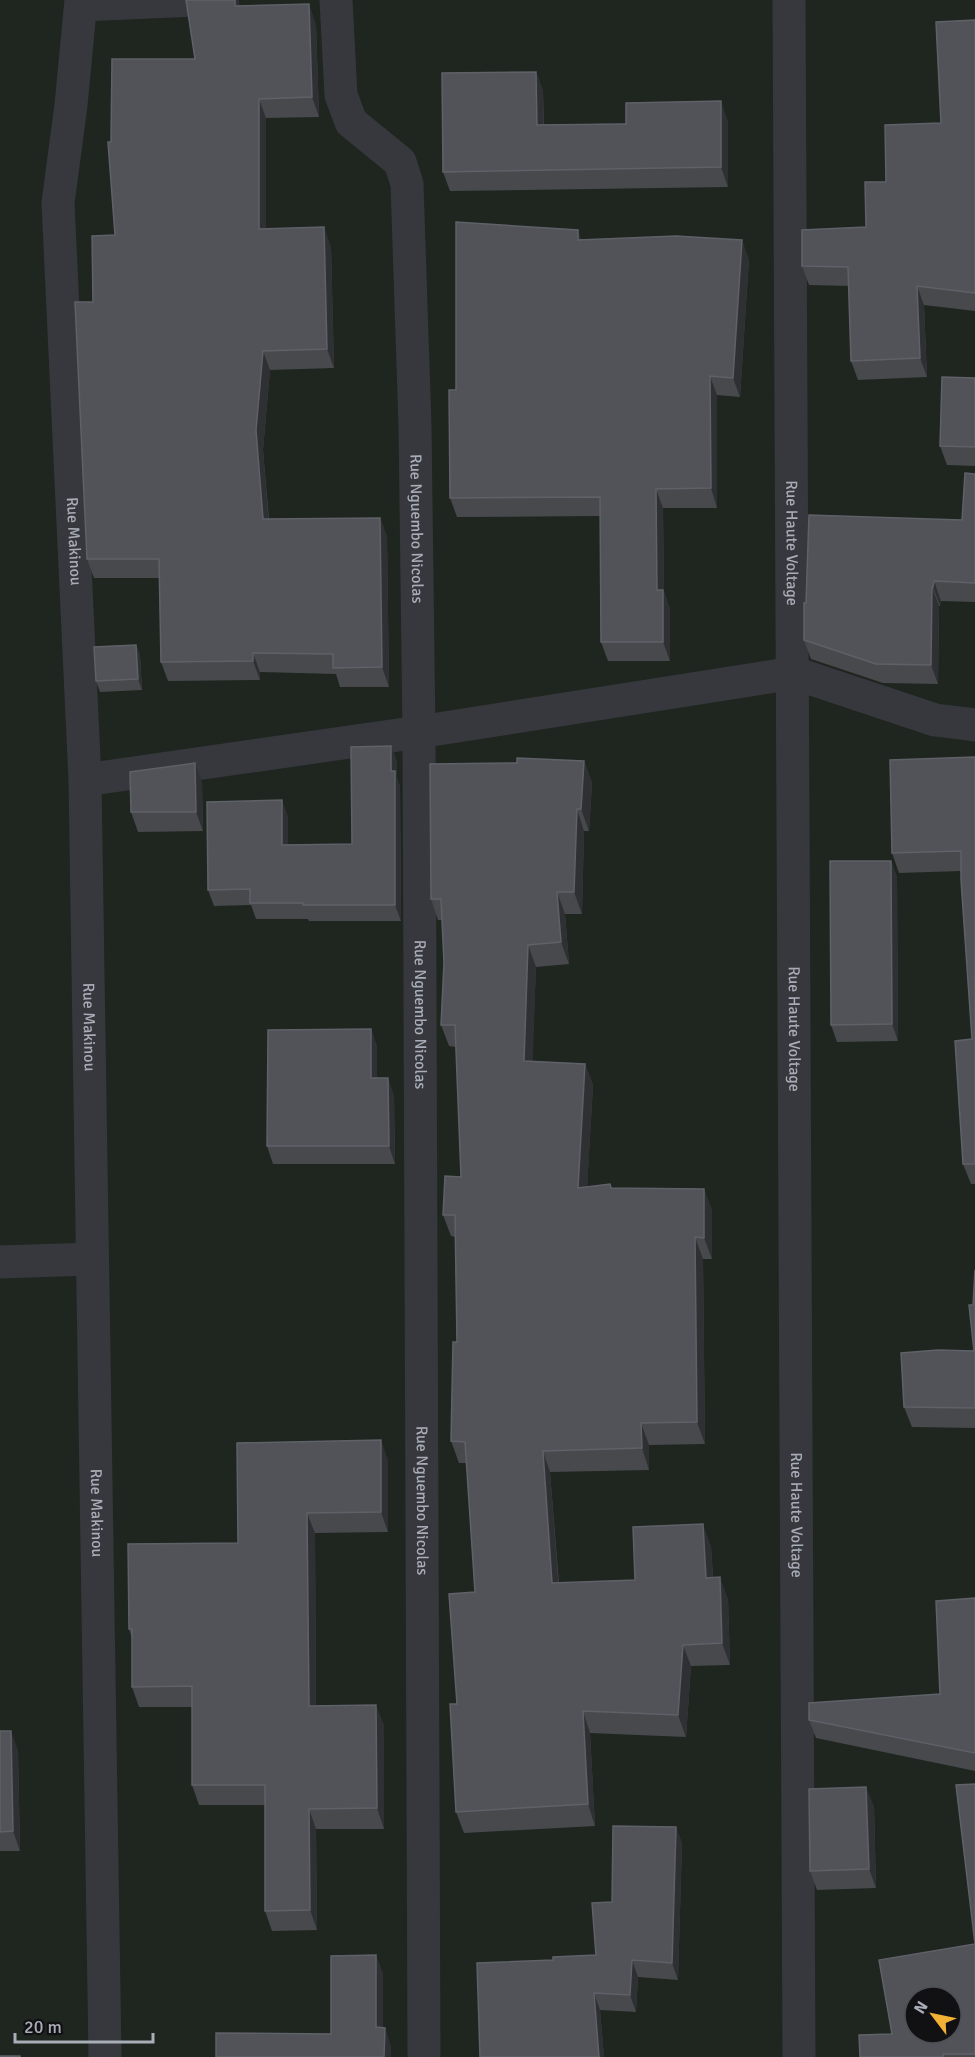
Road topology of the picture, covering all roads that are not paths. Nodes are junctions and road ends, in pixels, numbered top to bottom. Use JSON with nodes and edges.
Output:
{"nodes":[{"id":1,"x":195,"y":0,"type":"edge"},
{"id":2,"x":336,"y":0,"type":"edge"},
{"id":3,"x":789,"y":0,"type":"edge"},
{"id":4,"x":81,"y":3,"type":"edge"},
{"id":5,"x":794,"y":673,"type":"junction"},
{"id":6,"x":975,"y":724,"type":"edge"},
{"id":7,"x":418,"y":732,"type":"junction"},
{"id":8,"x":85,"y":780,"type":"junction"},
{"id":9,"x":91,"y":1259,"type":"junction"},
{"id":10,"x":0,"y":1262,"type":"edge"},
{"id":11,"x":105,"y":2057,"type":"edge"},
{"id":12,"x":424,"y":2057,"type":"edge"},
{"id":13,"x":799,"y":2057,"type":"edge"}],
"edges":[{"from":1,"to":4,"type":"street"},
{"from":2,"to":7,"type":"street","name":"Rue Nguembo Nicolas"},
{"from":3,"to":5,"type":"street","name":"Rue Haute Voltage"},
{"from":4,"to":8,"type":"street","name":"Rue Makinou"},
{"from":5,"to":6,"type":"street"},
{"from":5,"to":7,"type":"street"},
{"from":5,"to":13,"type":"street","name":"Rue Haute Voltage"},
{"from":7,"to":8,"type":"street"},
{"from":7,"to":12,"type":"street","name":"Rue Nguembo Nicolas"},
{"from":8,"to":9,"type":"street","name":"Rue Makinou"},
{"from":9,"to":10,"type":"street"},
{"from":9,"to":11,"type":"street","name":"Rue Makinou"}]}
